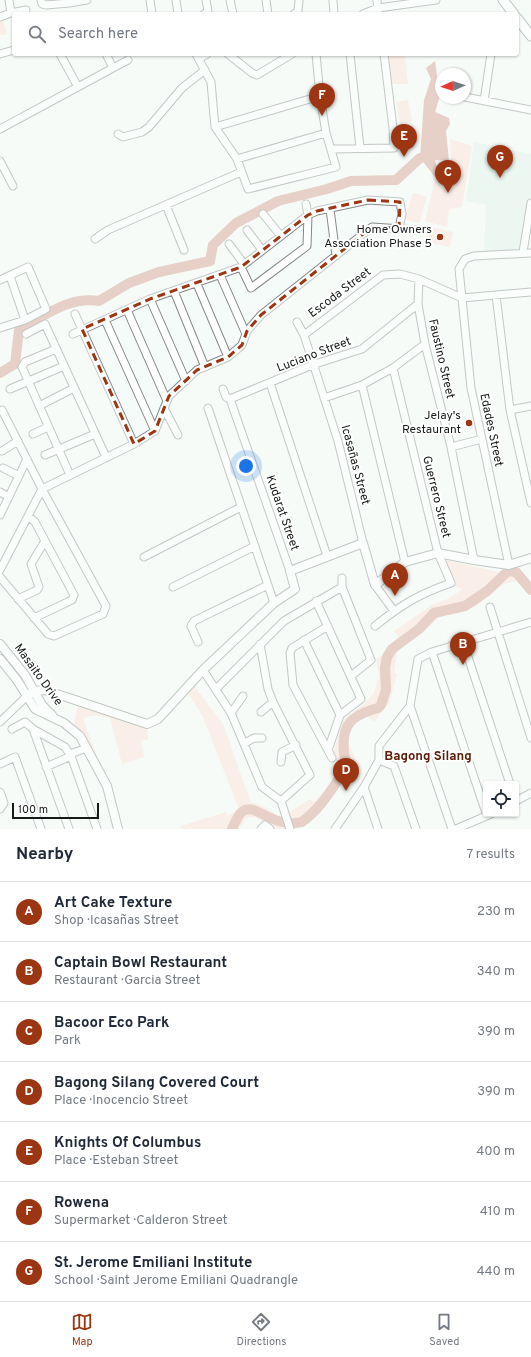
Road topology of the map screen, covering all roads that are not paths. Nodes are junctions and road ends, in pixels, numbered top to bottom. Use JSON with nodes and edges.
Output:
{"nodes":[{"id":1,"x":9,"y":0,"type":"edge"},
{"id":2,"x":41,"y":0,"type":"edge"},
{"id":3,"x":87,"y":0,"type":"edge"},
{"id":4,"x":150,"y":0,"type":"edge"},
{"id":5,"x":176,"y":0,"type":"edge"},
{"id":6,"x":206,"y":0,"type":"edge"},
{"id":7,"x":230,"y":0,"type":"edge"},
{"id":8,"x":266,"y":0,"type":"edge"},
{"id":9,"x":300,"y":0,"type":"edge"},
{"id":10,"x":332,"y":0,"type":"edge"},
{"id":11,"x":436,"y":0,"type":"edge"},
{"id":12,"x":503,"y":0,"type":"edge"},
{"id":13,"x":68,"y":1,"type":"edge"},
{"id":14,"x":378,"y":7,"type":"edge"},
{"id":15,"x":26,"y":10,"type":"dead end"},
{"id":16,"x":16,"y":12,"type":"edge"},
{"id":17,"x":152,"y":12,"type":"edge"},
{"id":18,"x":178,"y":12,"type":"edge"},
{"id":19,"x":207,"y":12,"type":"edge"},
{"id":20,"x":233,"y":12,"type":"edge"},
{"id":21,"x":268,"y":12,"type":"edge"},
{"id":22,"x":297,"y":12,"type":"edge"},
{"id":23,"x":334,"y":12,"type":"edge"},
{"id":24,"x":367,"y":12,"type":"edge"},
{"id":25,"x":512,"y":12,"type":"edge"},
{"id":26,"x":11,"y":13,"type":"joint"},
{"id":27,"x":0,"y":17,"type":"edge"},
{"id":28,"x":519,"y":23,"type":"edge"},
{"id":29,"x":531,"y":36,"type":"edge"},
{"id":30,"x":12,"y":51,"type":"edge"},
{"id":31,"x":0,"y":54,"type":"edge"},
{"id":32,"x":61,"y":56,"type":"edge"},
{"id":33,"x":107,"y":56,"type":"edge"},
{"id":34,"x":231,"y":56,"type":"edge"},
{"id":35,"x":289,"y":56,"type":"edge"},
{"id":36,"x":316,"y":56,"type":"edge"},
{"id":37,"x":350,"y":56,"type":"edge"},
{"id":38,"x":384,"y":56,"type":"edge"},
{"id":39,"x":491,"y":56,"type":"edge"},
{"id":40,"x":198,"y":57,"type":"edge"},
{"id":41,"x":128,"y":60,"type":"dead end"},
{"id":42,"x":113,"y":68,"type":"junction"},
{"id":43,"x":206,"y":72,"type":"junction"},
{"id":44,"x":78,"y":88,"type":"junction"},
{"id":45,"x":320,"y":96,"type":"junction"},
{"id":46,"x":471,"y":98,"type":"edge"},
{"id":47,"x":484,"y":101,"type":"junction"},
{"id":48,"x":531,"y":110,"type":"edge"},
{"id":49,"x":215,"y":127,"type":"junction"},
{"id":50,"x":0,"y":129,"type":"edge"},
{"id":51,"x":326,"y":133,"type":"junction"},
{"id":52,"x":118,"y":134,"type":"dead end"},
{"id":53,"x":360,"y":148,"type":"junction"},
{"id":54,"x":332,"y":149,"type":"junction"},
{"id":55,"x":237,"y":159,"type":"junction"},
{"id":56,"x":0,"y":161,"type":"edge"},
{"id":57,"x":241,"y":172,"type":"junction"},
{"id":58,"x":12,"y":186,"type":"dead end"},
{"id":59,"x":531,"y":203,"type":"edge"},
{"id":60,"x":306,"y":204,"type":"dead end"},
{"id":61,"x":166,"y":205,"type":"junction"},
{"id":62,"x":330,"y":209,"type":"junction"},
{"id":63,"x":530,"y":212,"type":"edge"},
{"id":64,"x":263,"y":214,"type":"dead end"},
{"id":65,"x":308,"y":215,"type":"junction"},
{"id":66,"x":399,"y":228,"type":"junction"},
{"id":67,"x":247,"y":230,"type":"dead end"},
{"id":68,"x":416,"y":230,"type":"dead end"},
{"id":69,"x":281,"y":236,"type":"junction"},
{"id":70,"x":95,"y":239,"type":"dead end"},
{"id":71,"x":229,"y":244,"type":"dead end"},
{"id":72,"x":184,"y":250,"type":"dead end"},
{"id":73,"x":262,"y":250,"type":"junction"},
{"id":74,"x":523,"y":252,"type":"junction"},
{"id":75,"x":531,"y":253,"type":"edge"},
{"id":76,"x":336,"y":256,"type":"junction"},
{"id":77,"x":243,"y":266,"type":"junction"},
{"id":78,"x":220,"y":275,"type":"junction"},
{"id":79,"x":10,"y":276,"type":"junction"},
{"id":80,"x":419,"y":279,"type":"junction"},
{"id":81,"x":0,"y":280,"type":"edge"},
{"id":82,"x":197,"y":284,"type":"junction"},
{"id":83,"x":174,"y":291,"type":"junction"},
{"id":84,"x":531,"y":292,"type":"edge"},
{"id":85,"x":496,"y":295,"type":"junction"},
{"id":86,"x":462,"y":298,"type":"junction"},
{"id":87,"x":150,"y":299,"type":"junction"},
{"id":88,"x":418,"y":304,"type":"junction"},
{"id":89,"x":127,"y":310,"type":"junction"},
{"id":90,"x":75,"y":314,"type":"dead end"},
{"id":91,"x":25,"y":320,"type":"junction"},
{"id":92,"x":105,"y":320,"type":"junction"},
{"id":93,"x":297,"y":322,"type":"dead end"},
{"id":94,"x":0,"y":328,"type":"edge"},
{"id":95,"x":82,"y":329,"type":"junction"},
{"id":96,"x":26,"y":334,"type":"dead end"},
{"id":97,"x":73,"y":334,"type":"dead end"},
{"id":98,"x":246,"y":334,"type":"junction"},
{"id":99,"x":304,"y":335,"type":"junction"},
{"id":100,"x":425,"y":344,"type":"junction"},
{"id":101,"x":56,"y":349,"type":"junction"},
{"id":102,"x":228,"y":357,"type":"junction"},
{"id":103,"x":312,"y":365,"type":"junction"},
{"id":104,"x":64,"y":366,"type":"junction"},
{"id":105,"x":205,"y":367,"type":"junction"},
{"id":106,"x":393,"y":368,"type":"junction"},
{"id":107,"x":186,"y":381,"type":"junction"},
{"id":108,"x":28,"y":382,"type":"junction"},
{"id":109,"x":270,"y":383,"type":"junction"},
{"id":110,"x":362,"y":385,"type":"junction"},
{"id":111,"x":74,"y":388,"type":"junction"},
{"id":112,"x":10,"y":389,"type":"dead end"},
{"id":113,"x":223,"y":389,"type":"dead end"},
{"id":114,"x":324,"y":398,"type":"junction"},
{"id":115,"x":230,"y":399,"type":"junction"},
{"id":116,"x":167,"y":401,"type":"junction"},
{"id":117,"x":39,"y":406,"type":"junction"},
{"id":118,"x":531,"y":406,"type":"edge"},
{"id":119,"x":164,"y":408,"type":"junction"},
{"id":120,"x":208,"y":408,"type":"dead end"},
{"id":121,"x":2,"y":410,"type":"dead end"},
{"id":122,"x":510,"y":410,"type":"junction"},
{"id":123,"x":48,"y":427,"type":"junction"},
{"id":124,"x":155,"y":431,"type":"junction"},
{"id":125,"x":33,"y":434,"type":"dead end"},
{"id":126,"x":95,"y":434,"type":"junction"},
{"id":127,"x":178,"y":435,"type":"dead end"},
{"id":128,"x":482,"y":439,"type":"junction"},
{"id":129,"x":18,"y":441,"type":"junction"},
{"id":130,"x":134,"y":444,"type":"junction"},
{"id":131,"x":451,"y":447,"type":"junction"},
{"id":132,"x":58,"y":450,"type":"junction"},
{"id":133,"x":2,"y":451,"type":"dead end"},
{"id":134,"x":45,"y":455,"type":"dead end"},
{"id":135,"x":106,"y":458,"type":"junction"},
{"id":136,"x":27,"y":459,"type":"junction"},
{"id":137,"x":3,"y":468,"type":"dead end"},
{"id":138,"x":70,"y":475,"type":"junction"},
{"id":139,"x":19,"y":476,"type":"junction"},
{"id":140,"x":42,"y":489,"type":"junction"},
{"id":141,"x":0,"y":492,"type":"edge"},
{"id":142,"x":9,"y":497,"type":"junction"},
{"id":143,"x":531,"y":503,"type":"edge"},
{"id":144,"x":242,"y":507,"type":"junction"},
{"id":145,"x":0,"y":515,"type":"edge"},
{"id":146,"x":28,"y":516,"type":"junction"},
{"id":147,"x":45,"y":541,"type":"junction"},
{"id":148,"x":363,"y":543,"type":"junction"},
{"id":149,"x":255,"y":546,"type":"junction"},
{"id":150,"x":438,"y":553,"type":"junction"},
{"id":151,"x":327,"y":556,"type":"junction"},
{"id":152,"x":144,"y":557,"type":"dead end"},
{"id":153,"x":531,"y":558,"type":"edge"},
{"id":154,"x":474,"y":560,"type":"junction"},
{"id":155,"x":405,"y":562,"type":"junction"},
{"id":156,"x":509,"y":565,"type":"junction"},
{"id":157,"x":0,"y":570,"type":"edge"},
{"id":158,"x":290,"y":571,"type":"junction"},
{"id":159,"x":0,"y":577,"type":"edge"},
{"id":160,"x":342,"y":578,"type":"dead end"},
{"id":161,"x":268,"y":584,"type":"junction"},
{"id":162,"x":375,"y":585,"type":"junction"},
{"id":163,"x":174,"y":587,"type":"dead end"},
{"id":164,"x":342,"y":587,"type":"junction"},
{"id":165,"x":18,"y":599,"type":"junction"},
{"id":166,"x":316,"y":601,"type":"junction"},
{"id":167,"x":274,"y":603,"type":"junction"},
{"id":168,"x":490,"y":607,"type":"dead end"},
{"id":169,"x":394,"y":611,"type":"junction"},
{"id":170,"x":34,"y":618,"type":"junction"},
{"id":171,"x":531,"y":623,"type":"edge"},
{"id":172,"x":328,"y":626,"type":"junction"},
{"id":173,"x":375,"y":626,"type":"dead end"},
{"id":174,"x":497,"y":632,"type":"junction"},
{"id":175,"x":304,"y":640,"type":"junction"},
{"id":176,"x":198,"y":642,"type":"dead end"},
{"id":177,"x":463,"y":642,"type":"junction"},
{"id":178,"x":0,"y":644,"type":"edge"},
{"id":179,"x":260,"y":644,"type":"junction"},
{"id":180,"x":432,"y":652,"type":"junction"},
{"id":181,"x":0,"y":659,"type":"edge"},
{"id":182,"x":203,"y":670,"type":"junction"},
{"id":183,"x":351,"y":676,"type":"junction"},
{"id":184,"x":216,"y":689,"type":"junction"},
{"id":185,"x":31,"y":694,"type":"junction"},
{"id":186,"x":243,"y":696,"type":"dead end"},
{"id":187,"x":273,"y":702,"type":"junction"},
{"id":188,"x":410,"y":706,"type":"junction"},
{"id":189,"x":261,"y":712,"type":"dead end"},
{"id":190,"x":231,"y":713,"type":"junction"},
{"id":191,"x":340,"y":715,"type":"junction"},
{"id":192,"x":0,"y":722,"type":"edge"},
{"id":193,"x":529,"y":723,"type":"edge"},
{"id":194,"x":33,"y":729,"type":"junction"},
{"id":195,"x":12,"y":730,"type":"dead end"},
{"id":196,"x":262,"y":738,"type":"dead end"},
{"id":197,"x":531,"y":738,"type":"edge"},
{"id":198,"x":244,"y":743,"type":"junction"},
{"id":199,"x":296,"y":745,"type":"junction"},
{"id":200,"x":87,"y":748,"type":"junction"},
{"id":201,"x":328,"y":750,"type":"junction"},
{"id":202,"x":73,"y":755,"type":"junction"},
{"id":203,"x":332,"y":758,"type":"dead end"},
{"id":204,"x":379,"y":760,"type":"junction"},
{"id":205,"x":281,"y":762,"type":"dead end"},
{"id":206,"x":0,"y":764,"type":"edge"},
{"id":207,"x":46,"y":767,"type":"junction"},
{"id":208,"x":509,"y":781,"type":"edge"},
{"id":209,"x":364,"y":786,"type":"junction"},
{"id":210,"x":0,"y":792,"type":"edge"},
{"id":211,"x":531,"y":793,"type":"edge"},
{"id":212,"x":519,"y":799,"type":"edge"},
{"id":213,"x":483,"y":800,"type":"edge"},
{"id":214,"x":281,"y":801,"type":"junction"},
{"id":215,"x":0,"y":809,"type":"edge"},
{"id":216,"x":483,"y":816,"type":"edge"},
{"id":217,"x":41,"y":829,"type":"edge"},
{"id":218,"x":69,"y":829,"type":"edge"},
{"id":219,"x":97,"y":829,"type":"edge"},
{"id":220,"x":118,"y":829,"type":"edge"},
{"id":221,"x":261,"y":829,"type":"edge"},
{"id":222,"x":270,"y":829,"type":"edge"},
{"id":223,"x":290,"y":829,"type":"edge"},
{"id":224,"x":334,"y":829,"type":"edge"},
{"id":225,"x":378,"y":829,"type":"edge"},
{"id":226,"x":416,"y":829,"type":"edge"},
{"id":227,"x":452,"y":829,"type":"edge"},
{"id":228,"x":456,"y":829,"type":"edge"}],
"edges":[{"from":1,"to":26,"type":"street"},
{"from":2,"to":13,"type":"street"},
{"from":3,"to":13,"type":"street"},
{"from":4,"to":17,"type":"street"},
{"from":5,"to":18,"type":"street"},
{"from":6,"to":19,"type":"street"},
{"from":7,"to":20,"type":"street"},
{"from":8,"to":21,"type":"street"},
{"from":9,"to":22,"type":"street"},
{"from":10,"to":23,"type":"street"},
{"from":11,"to":14,"type":"street"},
{"from":12,"to":25,"type":"main road"},
{"from":14,"to":24,"type":"street"},
{"from":15,"to":16,"type":"street"},
{"from":26,"to":27,"type":"street"},
{"from":28,"to":29,"type":"main road"},
{"from":30,"to":31,"type":"street"},
{"from":32,"to":44,"type":"street"},
{"from":33,"to":42,"type":"street"},
{"from":34,"to":35,"type":"street"},
{"from":36,"to":45,"type":"street"},
{"from":37,"to":53,"type":"street"},
{"from":38,"to":53,"type":"street"},
{"from":39,"to":47,"type":"street"},
{"from":40,"to":43,"type":"street"},
{"from":41,"to":42,"type":"street"},
{"from":42,"to":44,"type":"street"},
{"from":43,"to":49,"type":"street"},
{"from":43,"to":52,"type":"street"},
{"from":44,"to":50,"type":"street"},
{"from":45,"to":49,"type":"street"},
{"from":45,"to":51,"type":"street"},
{"from":46,"to":47,"type":"street"},
{"from":47,"to":48,"type":"street"},
{"from":49,"to":55,"type":"street"},
{"from":51,"to":54,"type":"street"},
{"from":51,"to":55,"type":"street"},
{"from":53,"to":54,"type":"street"},
{"from":54,"to":57,"type":"street"},
{"from":55,"to":57,"type":"street"},
{"from":56,"to":58,"type":"street"},
{"from":57,"to":61,"type":"street"},
{"from":59,"to":63,"type":"street"},
{"from":60,"to":65,"type":"street"},
{"from":61,"to":70,"type":"street"},
{"from":61,"to":72,"type":"street"},
{"from":62,"to":65,"type":"street"},
{"from":62,"to":66,"type":"street"},
{"from":62,"to":76,"type":"street"},
{"from":63,"to":74,"type":"street"},
{"from":64,"to":69,"type":"street"},
{"from":65,"to":69,"type":"street"},
{"from":65,"to":77,"type":"street"},
{"from":66,"to":68,"type":"street"},
{"from":66,"to":76,"type":"street"},
{"from":67,"to":73,"type":"street"},
{"from":69,"to":73,"type":"street"},
{"from":71,"to":77,"type":"street"},
{"from":73,"to":77,"type":"street"},
{"from":74,"to":75,"type":"street"},
{"from":74,"to":86,"type":"street","name":"Edades Street"},
{"from":76,"to":98,"type":"street"},
{"from":77,"to":78,"type":"street"},
{"from":78,"to":82,"type":"street"},
{"from":78,"to":98,"type":"street"},
{"from":79,"to":81,"type":"street"},
{"from":79,"to":91,"type":"street"},
{"from":79,"to":91,"type":"street"},
{"from":80,"to":86,"type":"street","name":"Escoda Street"},
{"from":80,"to":88,"type":"street","name":"Faustino Street"},
{"from":80,"to":99,"type":"street","name":"Escoda Street"},
{"from":82,"to":83,"type":"street"},
{"from":82,"to":102,"type":"street"},
{"from":83,"to":87,"type":"street"},
{"from":83,"to":105,"type":"street"},
{"from":84,"to":85,"type":"street","name":"Escoda Street"},
{"from":85,"to":86,"type":"street","name":"Escoda Street"},
{"from":85,"to":122,"type":"street"},
{"from":86,"to":128,"type":"street","name":"Edades Street"},
{"from":87,"to":89,"type":"street"},
{"from":87,"to":107,"type":"street"},
{"from":88,"to":100,"type":"street","name":"Faustino Street"},
{"from":88,"to":103,"type":"street","name":"Luciano Street"},
{"from":89,"to":92,"type":"street"},
{"from":89,"to":116,"type":"street"},
{"from":90,"to":95,"type":"street"},
{"from":91,"to":94,"type":"street"},
{"from":92,"to":95,"type":"street"},
{"from":92,"to":124,"type":"street"},
{"from":93,"to":99,"type":"street","name":"Icasañas Street"},
{"from":95,"to":97,"type":"street"},
{"from":95,"to":130,"type":"street"},
{"from":96,"to":101,"type":"street"},
{"from":98,"to":102,"type":"street"},
{"from":99,"to":103,"type":"street","name":"Icasañas Street"},
{"from":100,"to":106,"type":"street"},
{"from":100,"to":131,"type":"street","name":"Faustino Street"},
{"from":101,"to":104,"type":"street"},
{"from":101,"to":108,"type":"street"},
{"from":102,"to":105,"type":"street"},
{"from":103,"to":109,"type":"street","name":"Luciano Street"},
{"from":103,"to":114,"type":"street","name":"Icasañas Street"},
{"from":104,"to":108,"type":"street"},
{"from":104,"to":111,"type":"street"},
{"from":105,"to":107,"type":"street"},
{"from":106,"to":110,"type":"street"},
{"from":106,"to":150,"type":"street","name":"Guerrero Street"},
{"from":107,"to":116,"type":"street"},
{"from":108,"to":112,"type":"street"},
{"from":108,"to":117,"type":"street"},
{"from":109,"to":115,"type":"street","name":"Luciano Street"},
{"from":109,"to":151,"type":"street"},
{"from":110,"to":114,"type":"street"},
{"from":110,"to":155,"type":"street"},
{"from":111,"to":117,"type":"street"},
{"from":111,"to":126,"type":"street"},
{"from":113,"to":115,"type":"street","name":"Kudarat Street"},
{"from":114,"to":148,"type":"street","name":"Icasañas Street"},
{"from":115,"to":158,"type":"street","name":"Kudarat Street"},
{"from":116,"to":119,"type":"street"},
{"from":117,"to":123,"type":"street"},
{"from":118,"to":122,"type":"street"},
{"from":119,"to":124,"type":"street"},
{"from":119,"to":127,"type":"street"},
{"from":120,"to":144,"type":"street"},
{"from":121,"to":129,"type":"street"},
{"from":122,"to":143,"type":"street"},
{"from":123,"to":125,"type":"street"},
{"from":123,"to":132,"type":"street"},
{"from":124,"to":130,"type":"street"},
{"from":126,"to":132,"type":"street"},
{"from":126,"to":135,"type":"street"},
{"from":128,"to":131,"type":"street"},
{"from":128,"to":156,"type":"street","name":"Edades Street"},
{"from":129,"to":133,"type":"street"},
{"from":129,"to":136,"type":"street"},
{"from":130,"to":135,"type":"street"},
{"from":131,"to":154,"type":"street","name":"Faustino Street"},
{"from":132,"to":134,"type":"street"},
{"from":132,"to":138,"type":"street"},
{"from":135,"to":138,"type":"street"},
{"from":136,"to":139,"type":"street"},
{"from":136,"to":140,"type":"street"},
{"from":137,"to":139,"type":"street"},
{"from":138,"to":140,"type":"street"},
{"from":139,"to":142,"type":"street"},
{"from":140,"to":146,"type":"street"},
{"from":140,"to":170,"type":"street"},
{"from":141,"to":142,"type":"street"},
{"from":142,"to":145,"type":"street"},
{"from":144,"to":149,"type":"street"},
{"from":144,"to":152,"type":"street"},
{"from":146,"to":147,"type":"street"},
{"from":146,"to":157,"type":"street"},
{"from":147,"to":165,"type":"street"},
{"from":147,"to":170,"type":"street"},
{"from":148,"to":151,"type":"street"},
{"from":148,"to":162,"type":"street","name":"Icasañas Street"},
{"from":149,"to":161,"type":"street"},
{"from":149,"to":163,"type":"street"},
{"from":150,"to":154,"type":"street"},
{"from":150,"to":155,"type":"street"},
{"from":150,"to":169,"type":"street","name":"Guerrero Street"},
{"from":151,"to":158,"type":"street"},
{"from":153,"to":156,"type":"street"},
{"from":154,"to":156,"type":"street"},
{"from":155,"to":162,"type":"street"},
{"from":158,"to":167,"type":"street","name":"Kudarat Street"},
{"from":159,"to":165,"type":"street"},
{"from":160,"to":164,"type":"street"},
{"from":161,"to":167,"type":"street"},
{"from":161,"to":176,"type":"street"},
{"from":162,"to":169,"type":"street","name":"Icasañas Street"},
{"from":164,"to":166,"type":"street"},
{"from":164,"to":183,"type":"street"},
{"from":165,"to":170,"type":"street"},
{"from":166,"to":172,"type":"street"},
{"from":166,"to":179,"type":"street"},
{"from":167,"to":182,"type":"street"},
{"from":168,"to":174,"type":"street"},
{"from":169,"to":173,"type":"street"},
{"from":171,"to":174,"type":"street"},
{"from":172,"to":175,"type":"street"},
{"from":172,"to":183,"type":"street"},
{"from":174,"to":177,"type":"street"},
{"from":174,"to":193,"type":"street"},
{"from":175,"to":191,"type":"street"},
{"from":175,"to":201,"type":"street"},
{"from":177,"to":180,"type":"street"},
{"from":177,"to":208,"type":"street"},
{"from":178,"to":185,"type":"street","name":"Masaito Drive"},
{"from":179,"to":184,"type":"street"},
{"from":179,"to":187,"type":"street"},
{"from":180,"to":188,"type":"street"},
{"from":180,"to":213,"type":"street"},
{"from":181,"to":185,"type":"street","name":"Masaito Drive"},
{"from":182,"to":184,"type":"street"},
{"from":182,"to":185,"type":"street"},
{"from":183,"to":191,"type":"street"},
{"from":184,"to":190,"type":"street"},
{"from":185,"to":192,"type":"street"},
{"from":185,"to":200,"type":"street","name":"Masaito Drive"},
{"from":186,"to":190,"type":"street"},
{"from":187,"to":189,"type":"street"},
{"from":187,"to":199,"type":"street"},
{"from":188,"to":204,"type":"street"},
{"from":188,"to":227,"type":"street"},
{"from":190,"to":198,"type":"street"},
{"from":191,"to":201,"type":"street"},
{"from":193,"to":197,"type":"street"},
{"from":194,"to":195,"type":"street"},
{"from":194,"to":202,"type":"street"},
{"from":194,"to":207,"type":"street"},
{"from":196,"to":198,"type":"street"},
{"from":198,"to":214,"type":"street"},
{"from":199,"to":205,"type":"street"},
{"from":199,"to":214,"type":"street"},
{"from":200,"to":202,"type":"street"},
{"from":200,"to":220,"type":"street","name":"Masaito Drive"},
{"from":201,"to":203,"type":"street"},
{"from":202,"to":207,"type":"street"},
{"from":202,"to":219,"type":"street"},
{"from":204,"to":209,"type":"street"},
{"from":204,"to":226,"type":"street"},
{"from":206,"to":217,"type":"street"},
{"from":207,"to":218,"type":"street"},
{"from":209,"to":224,"type":"street"},
{"from":209,"to":225,"type":"street"},
{"from":210,"to":215,"type":"street"},
{"from":211,"to":212,"type":"street"},
{"from":214,"to":223,"type":"street"},
{"from":216,"to":228,"type":"street"},
{"from":221,"to":222,"type":"street"}]}
